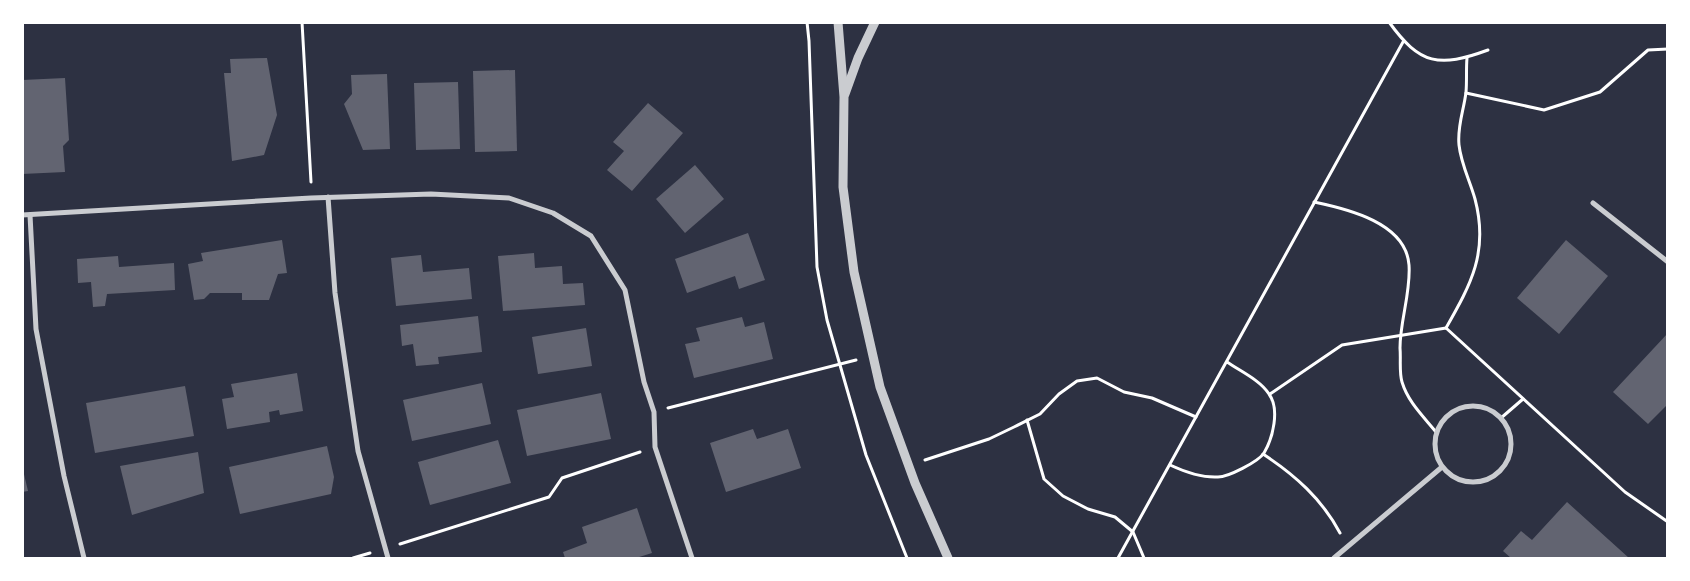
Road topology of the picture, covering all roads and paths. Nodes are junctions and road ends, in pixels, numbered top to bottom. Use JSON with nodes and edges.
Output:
{"nodes":[{"id":1,"x":302,"y":22,"type":"edge"},
{"id":2,"x":807,"y":22,"type":"edge"},
{"id":3,"x":838,"y":22,"type":"edge"},
{"id":4,"x":875,"y":22,"type":"edge"},
{"id":5,"x":1389,"y":22,"type":"edge"},
{"id":6,"x":1403,"y":42,"type":"junction"},
{"id":7,"x":1668,"y":49,"type":"edge"},
{"id":8,"x":1488,"y":50,"type":"dead end"},
{"id":9,"x":1467,"y":58,"type":"junction"},
{"id":10,"x":1466,"y":93,"type":"junction"},
{"id":11,"x":844,"y":97,"type":"junction"},
{"id":12,"x":328,"y":197,"type":"junction"},
{"id":13,"x":311,"y":198,"type":"junction"},
{"id":14,"x":1314,"y":202,"type":"junction"},
{"id":15,"x":1593,"y":203,"type":"dead end"},
{"id":16,"x":30,"y":214,"type":"junction"},
{"id":17,"x":22,"y":215,"type":"edge"},
{"id":18,"x":1668,"y":262,"type":"edge"},
{"id":19,"x":1446,"y":328,"type":"junction"},
{"id":20,"x":1400,"y":335,"type":"junction"},
{"id":21,"x":873,"y":355,"type":"junction"},
{"id":22,"x":1227,"y":362,"type":"junction"},
{"id":23,"x":839,"y":364,"type":"junction"},
{"id":24,"x":1270,"y":394,"type":"junction"},
{"id":25,"x":1523,"y":399,"type":"junction"},
{"id":26,"x":654,"y":412,"type":"junction"},
{"id":27,"x":1196,"y":417,"type":"junction"},
{"id":28,"x":1501,"y":418,"type":"junction"},
{"id":29,"x":1027,"y":420,"type":"junction"},
{"id":30,"x":1436,"y":432,"type":"junction"},
{"id":31,"x":654,"y":447,"type":"junction"},
{"id":32,"x":1263,"y":454,"type":"junction"},
{"id":33,"x":909,"y":465,"type":"junction"},
{"id":34,"x":1170,"y":465,"type":"junction"},
{"id":35,"x":1442,"y":467,"type":"junction"},
{"id":36,"x":1668,"y":522,"type":"edge"},
{"id":37,"x":1133,"y":532,"type":"junction"},
{"id":38,"x":1347,"y":547,"type":"junction"},
{"id":39,"x":385,"y":549,"type":"junction"},
{"id":40,"x":84,"y":558,"type":"edge"},
{"id":41,"x":353,"y":558,"type":"edge"},
{"id":42,"x":388,"y":558,"type":"edge"},
{"id":43,"x":692,"y":558,"type":"edge"},
{"id":44,"x":907,"y":558,"type":"edge"},
{"id":45,"x":948,"y":558,"type":"edge"},
{"id":46,"x":1118,"y":558,"type":"edge"},
{"id":47,"x":1144,"y":558,"type":"edge"},
{"id":48,"x":1334,"y":558,"type":"edge"}],
"edges":[{"from":1,"to":13,"type":"path"},
{"from":2,"to":23,"type":"path"},
{"from":3,"to":11,"type":"street"},
{"from":4,"to":11,"type":"street"},
{"from":5,"to":6,"type":"path"},
{"from":6,"to":9,"type":"path"},
{"from":6,"to":14,"type":"path"},
{"from":7,"to":10,"type":"path"},
{"from":8,"to":9,"type":"path"},
{"from":9,"to":10,"type":"path"},
{"from":10,"to":19,"type":"path"},
{"from":11,"to":21,"type":"street"},
{"from":12,"to":13,"type":"street"},
{"from":12,"to":26,"type":"street"},
{"from":12,"to":39,"type":"street"},
{"from":13,"to":16,"type":"street"},
{"from":14,"to":20,"type":"path"},
{"from":14,"to":22,"type":"path"},
{"from":15,"to":18,"type":"street"},
{"from":16,"to":17,"type":"street"},
{"from":16,"to":40,"type":"street"},
{"from":19,"to":20,"type":"path"},
{"from":19,"to":25,"type":"path"},
{"from":20,"to":24,"type":"path"},
{"from":20,"to":30,"type":"path"},
{"from":21,"to":23,"type":"path"},
{"from":21,"to":33,"type":"street"},
{"from":22,"to":24,"type":"path"},
{"from":22,"to":27,"type":"path"},
{"from":23,"to":26,"type":"path"},
{"from":23,"to":44,"type":"path"},
{"from":24,"to":32,"type":"path"},
{"from":25,"to":28,"type":"path"},
{"from":25,"to":36,"type":"path"},
{"from":26,"to":31,"type":"street"},
{"from":27,"to":29,"type":"path"},
{"from":27,"to":34,"type":"path"},
{"from":28,"to":30,"type":"street"},
{"from":28,"to":35,"type":"street"},
{"from":29,"to":33,"type":"path"},
{"from":29,"to":37,"type":"path"},
{"from":30,"to":35,"type":"street"},
{"from":31,"to":39,"type":"path"},
{"from":31,"to":43,"type":"street"},
{"from":32,"to":34,"type":"path"},
{"from":32,"to":38,"type":"path"},
{"from":33,"to":45,"type":"street"},
{"from":34,"to":37,"type":"path"},
{"from":35,"to":38,"type":"street"},
{"from":37,"to":46,"type":"path"},
{"from":37,"to":47,"type":"path"},
{"from":38,"to":48,"type":"street"},
{"from":39,"to":41,"type":"path"},
{"from":39,"to":42,"type":"street"}]}
